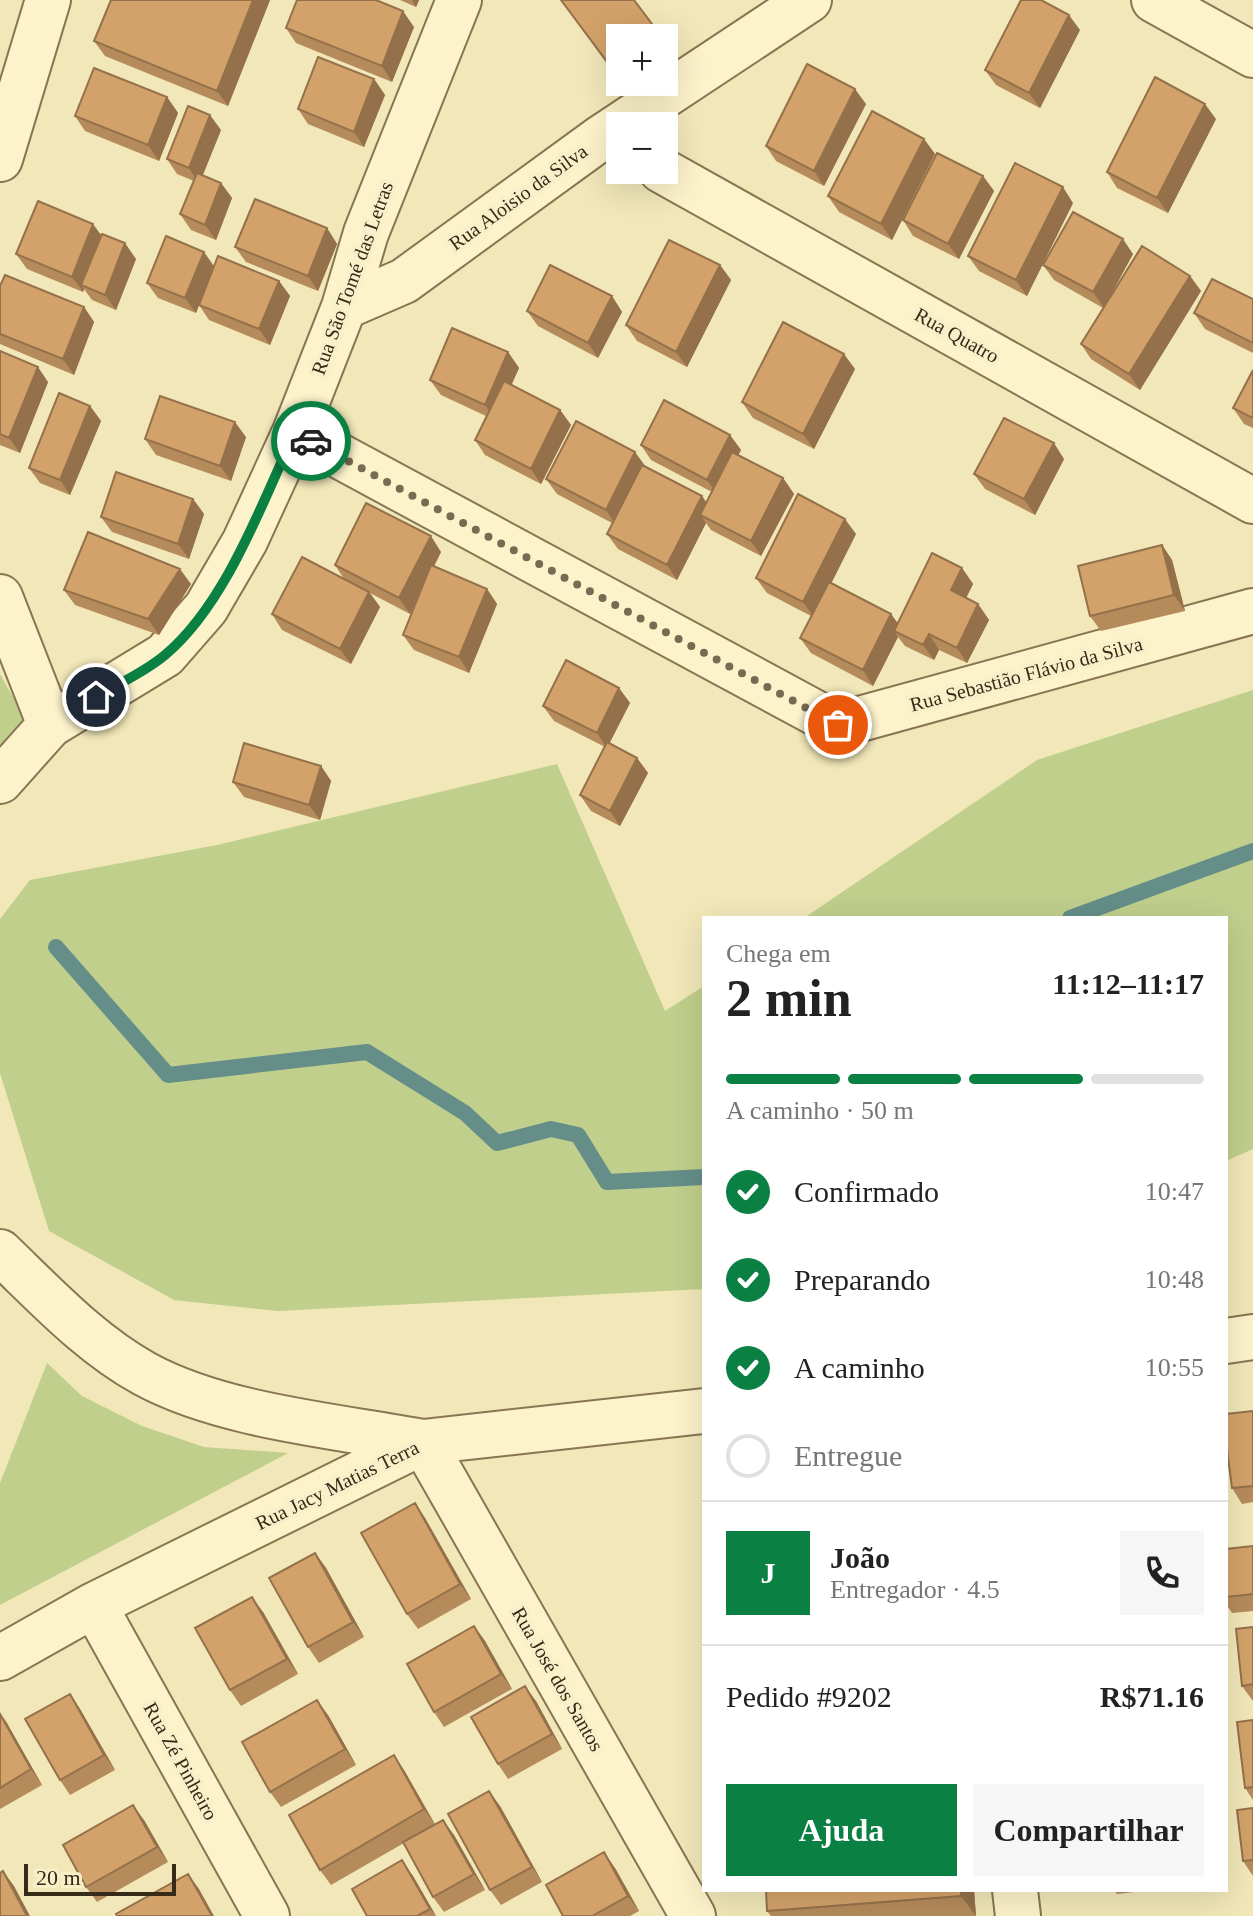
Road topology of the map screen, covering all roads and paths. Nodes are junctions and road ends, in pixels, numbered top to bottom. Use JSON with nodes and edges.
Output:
{"nodes":[{"id":1,"x":48,"y":0,"type":"edge"},
{"id":2,"x":459,"y":0,"type":"edge"},
{"id":3,"x":809,"y":0,"type":"edge"},
{"id":4,"x":1154,"y":0,"type":"edge"},
{"id":5,"x":1253,"y":55,"type":"edge"},
{"id":6,"x":653,"y":112,"type":"edge"},
{"id":7,"x":606,"y":145,"type":"edge"},
{"id":8,"x":0,"y":159,"type":"edge"},
{"id":9,"x":678,"y":180,"type":"edge"},
{"id":10,"x":344,"y":307,"type":"junction"},
{"id":11,"x":295,"y":432,"type":"junction"},
{"id":12,"x":1253,"y":501,"type":"edge"},
{"id":13,"x":0,"y":597,"type":"edge"},
{"id":14,"x":1253,"y":611,"type":"edge"},
{"id":15,"x":50,"y":725,"type":"junction"},
{"id":16,"x":0,"y":781,"type":"edge"},
{"id":17,"x":0,"y":1252,"type":"edge"},
{"id":18,"x":1253,"y":1337,"type":"edge"},
{"id":19,"x":1228,"y":1341,"type":"edge"},
{"id":20,"x":702,"y":1411,"type":"edge"},
{"id":21,"x":423,"y":1442,"type":"junction"},
{"id":22,"x":94,"y":1605,"type":"junction"},
{"id":23,"x":0,"y":1658,"type":"edge"},
{"id":24,"x":1015,"y":1892,"type":"edge"},
{"id":25,"x":267,"y":1916,"type":"edge"},
{"id":26,"x":693,"y":1916,"type":"edge"},
{"id":27,"x":1018,"y":1916,"type":"edge"}],
"edges":[{"from":1,"to":8,"type":"street"},
{"from":2,"to":10,"type":"street","name":"Rua São Tomé das Letras"},
{"from":3,"to":6,"type":"street","name":"Rua Aloisio da Silva"},
{"from":4,"to":5,"type":"street"},
{"from":7,"to":10,"type":"street","name":"Rua Aloisio da Silva"},
{"from":9,"to":12,"type":"street","name":"Rua Quatro"},
{"from":10,"to":11,"type":"street","name":"Rua São Tomé das Letras"},
{"from":11,"to":14,"type":"street","name":"Rua Sebastião Flávio da Silva"},
{"from":11,"to":15,"type":"street","name":"Rua São Tomé das Letras"},
{"from":13,"to":15,"type":"street"},
{"from":15,"to":16,"type":"street","name":"Rua São Tomé das Letras"},
{"from":17,"to":21,"type":"street"},
{"from":18,"to":19,"type":"street"},
{"from":20,"to":21,"type":"street","name":"Rua Jacy Matias Terra"},
{"from":21,"to":22,"type":"street","name":"Rua Jacy Matias Terra"},
{"from":21,"to":26,"type":"street","name":"Rua José dos Santos"},
{"from":22,"to":23,"type":"street","name":"Rua Jacy Matias Terra"},
{"from":22,"to":25,"type":"street","name":"Rua Zé Pinheiro"},
{"from":24,"to":27,"type":"street"}]}
